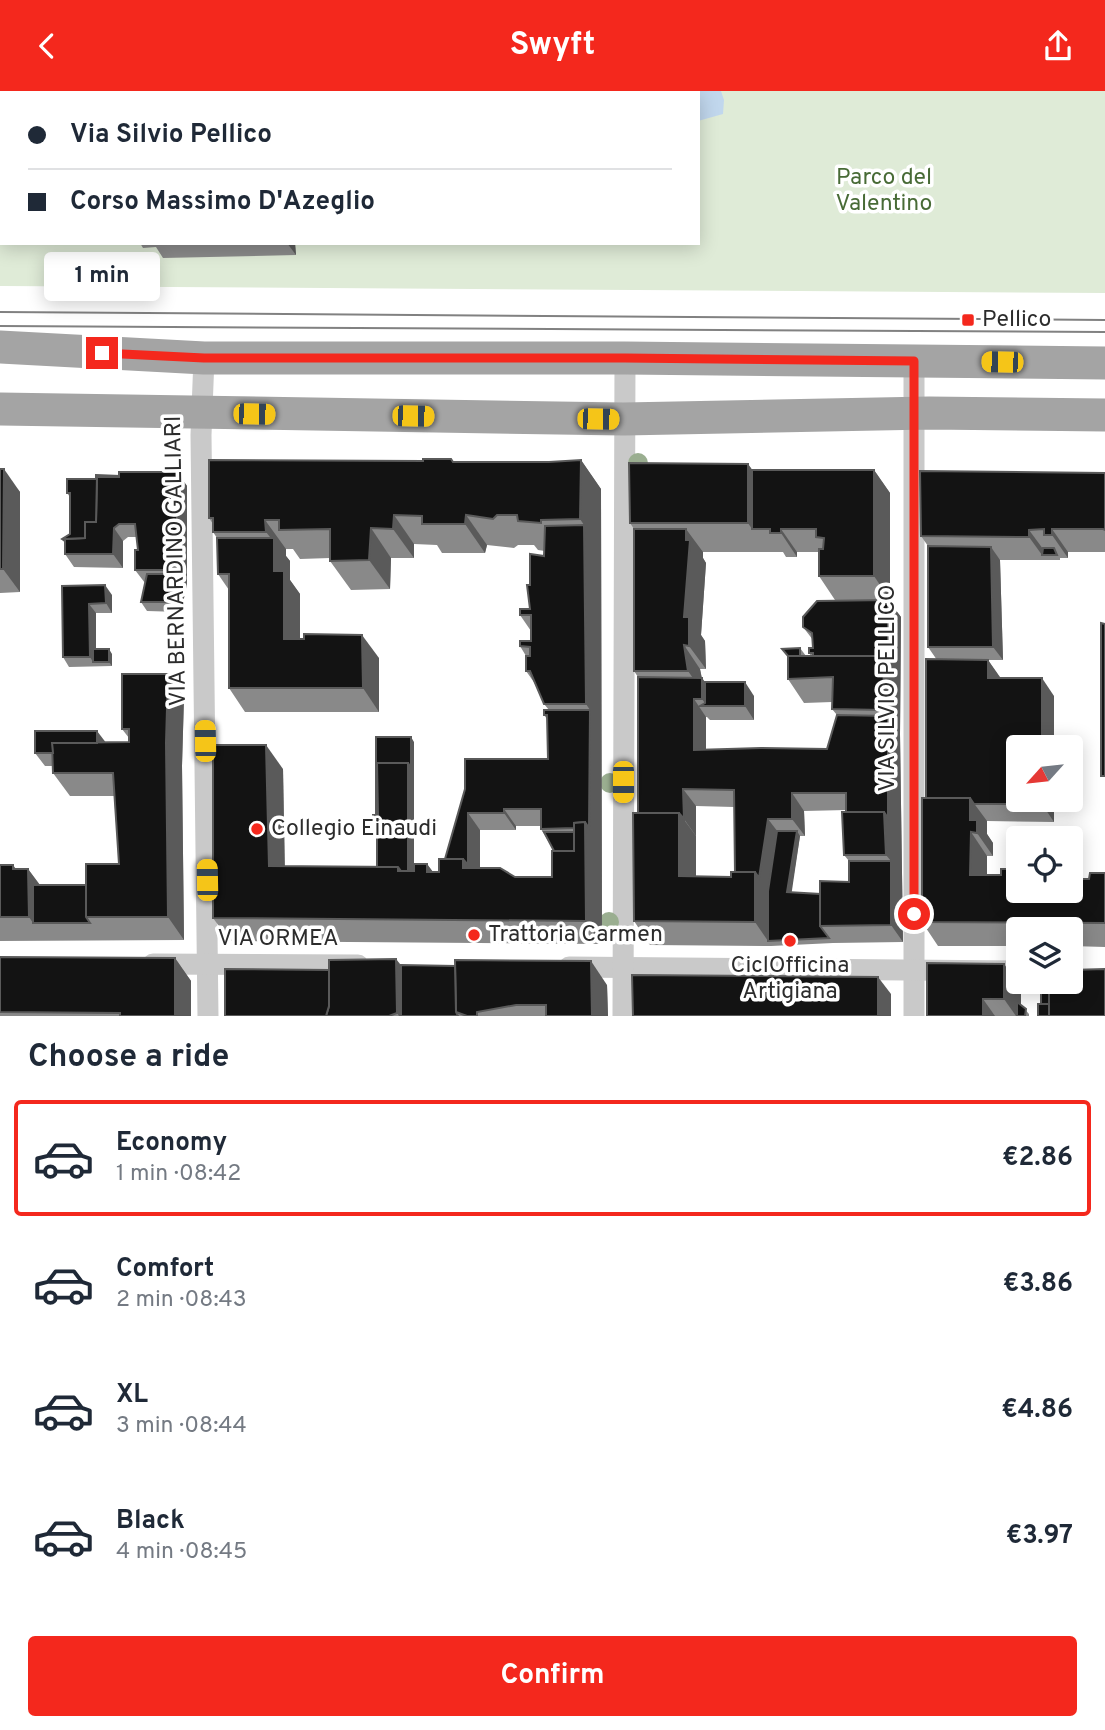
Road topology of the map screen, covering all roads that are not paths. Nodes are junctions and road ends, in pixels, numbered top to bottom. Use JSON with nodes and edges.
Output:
{"nodes":[{"id":1,"x":0,"y":347,"type":"edge"},
{"id":2,"x":204,"y":358,"type":"junction"},
{"id":3,"x":625,"y":358,"type":"junction"},
{"id":4,"x":914,"y":361,"type":"junction"},
{"id":5,"x":1105,"y":363,"type":"edge"},
{"id":6,"x":0,"y":409,"type":"edge"},
{"id":7,"x":201,"y":413,"type":"junction"},
{"id":8,"x":914,"y":414,"type":"junction"},
{"id":9,"x":1105,"y":415,"type":"edge"},
{"id":10,"x":624,"y":419,"type":"junction"},
{"id":11,"x":139,"y":964,"type":"edge"},
{"id":12,"x":208,"y":964,"type":"junction"},
{"id":13,"x":373,"y":966,"type":"edge"},
{"id":14,"x":550,"y":967,"type":"edge"},
{"id":15,"x":622,"y":967,"type":"junction"},
{"id":16,"x":914,"y":970,"type":"junction"},
{"id":17,"x":1006,"y":971,"type":"edge"},
{"id":18,"x":208,"y":1016,"type":"edge"},
{"id":19,"x":623,"y":1016,"type":"edge"},
{"id":20,"x":914,"y":1016,"type":"edge"}],
"edges":[{"from":1,"to":2,"type":"main road"},
{"from":2,"to":3,"type":"main road"},
{"from":2,"to":7,"type":"street","name":"VIA BERNARDINO GALLIARI"},
{"from":3,"to":4,"type":"main road"},
{"from":3,"to":10,"type":"street"},
{"from":4,"to":5,"type":"main road"},
{"from":4,"to":8,"type":"street","name":"VIA SILVIO PELLICO"},
{"from":6,"to":7,"type":"main road"},
{"from":7,"to":10,"type":"main road"},
{"from":7,"to":12,"type":"street","name":"VIA BERNARDINO GALLIARI"},
{"from":8,"to":9,"type":"main road"},
{"from":8,"to":10,"type":"main road"},
{"from":8,"to":16,"type":"street","name":"VIA SILVIO PELLICO"},
{"from":10,"to":15,"type":"street"},
{"from":11,"to":12,"type":"street","name":"VIA ORMEA"},
{"from":12,"to":13,"type":"street","name":"VIA ORMEA"},
{"from":12,"to":18,"type":"street","name":"VIA BERNARDINO GALLIARI"},
{"from":14,"to":15,"type":"street"},
{"from":15,"to":16,"type":"street"},
{"from":15,"to":19,"type":"street"},
{"from":16,"to":17,"type":"street"},
{"from":16,"to":20,"type":"street","name":"VIA SILVIO PELLICO"}]}
